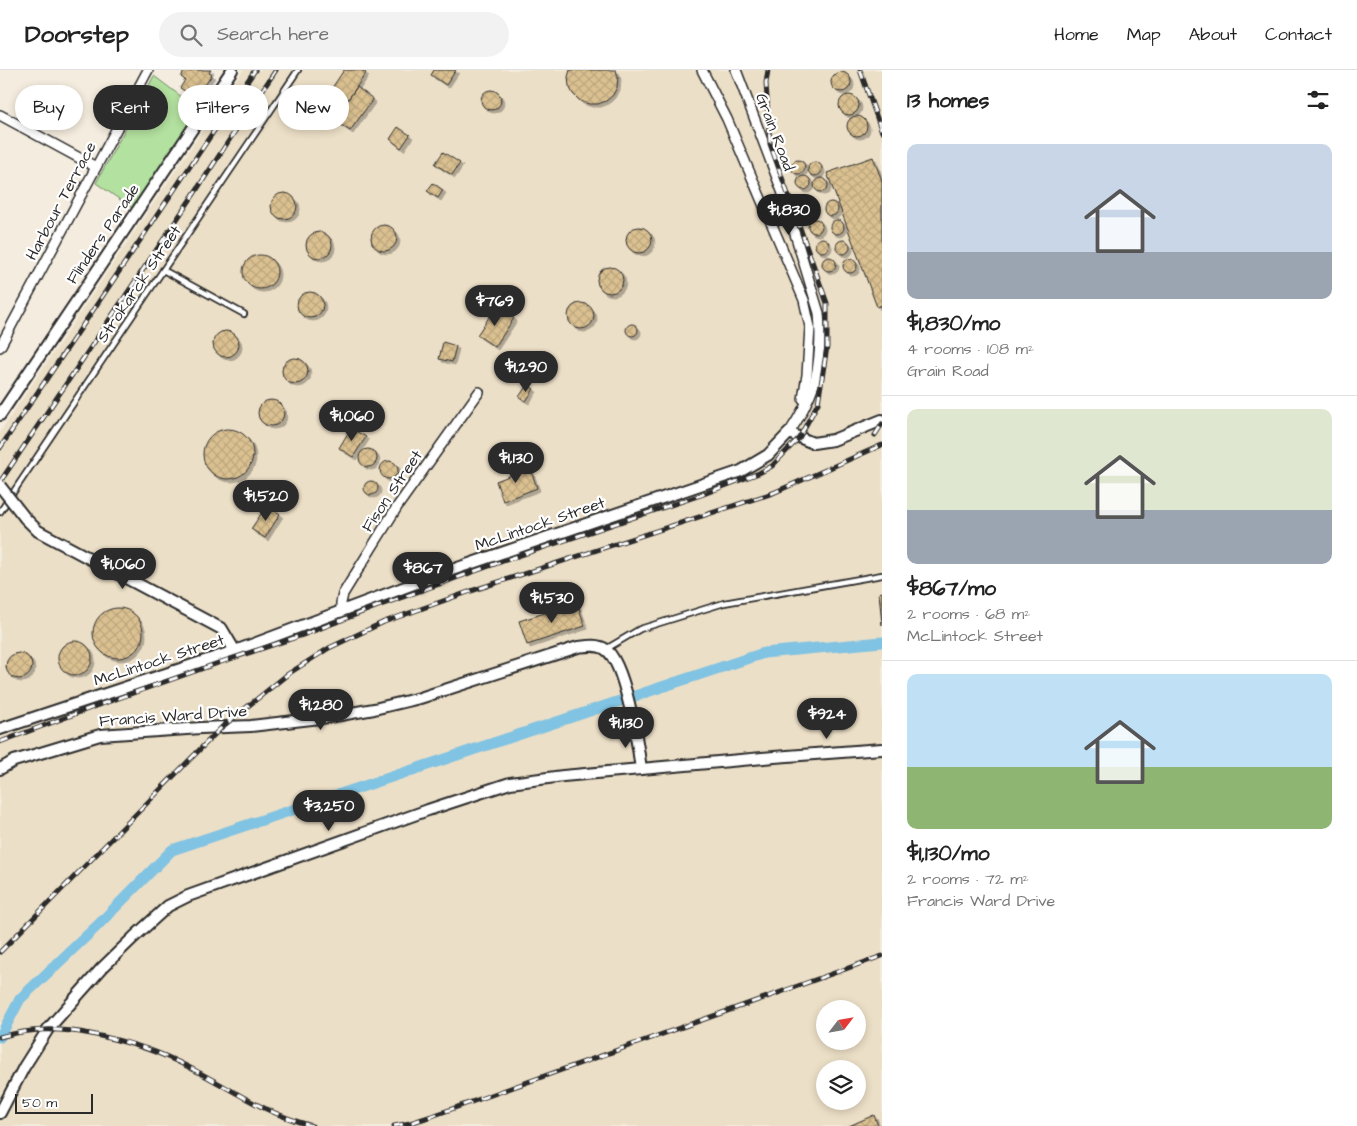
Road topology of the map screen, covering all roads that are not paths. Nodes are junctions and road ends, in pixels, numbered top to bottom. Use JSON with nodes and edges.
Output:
{"nodes":[{"id":1,"x":148,"y":70,"type":"edge"},
{"id":2,"x":232,"y":70,"type":"edge"},
{"id":3,"x":298,"y":70,"type":"edge"},
{"id":4,"x":702,"y":70,"type":"edge"},
{"id":5,"x":736,"y":70,"type":"edge"},
{"id":6,"x":0,"y":115,"type":"edge"},
{"id":7,"x":96,"y":167,"type":"junction"},
{"id":8,"x":163,"y":270,"type":"junction"},
{"id":9,"x":244,"y":314,"type":"dead end"},
{"id":10,"x":0,"y":347,"type":"edge"},
{"id":11,"x":479,"y":392,"type":"dead end"},
{"id":12,"x":801,"y":414,"type":"junction"},
{"id":13,"x":0,"y":415,"type":"edge"},
{"id":14,"x":882,"y":420,"type":"edge"},
{"id":15,"x":789,"y":433,"type":"junction"},
{"id":16,"x":0,"y":486,"type":"edge"},
{"id":17,"x":0,"y":512,"type":"edge"},
{"id":18,"x":882,"y":575,"type":"edge"},
{"id":19,"x":341,"y":612,"type":"junction"},
{"id":20,"x":606,"y":649,"type":"junction"},
{"id":21,"x":236,"y":651,"type":"junction"},
{"id":22,"x":0,"y":729,"type":"edge"},
{"id":23,"x":882,"y":749,"type":"edge"},
{"id":24,"x":0,"y":769,"type":"edge"},
{"id":25,"x":641,"y":770,"type":"junction"},
{"id":26,"x":0,"y":1113,"type":"edge"}],
"edges":[{"from":1,"to":7,"type":"street","name":"Harbour Terrace"},
{"from":2,"to":13,"type":"street","name":"Flinders Parade"},
{"from":3,"to":8,"type":"lane","name":"Strokarck Street"},
{"from":4,"to":12,"type":"street"},
{"from":5,"to":12,"type":"street","name":"Grain Road"},
{"from":6,"to":7,"type":"street"},
{"from":7,"to":10,"type":"street","name":"Harbour Terrace"},
{"from":8,"to":9,"type":"lane"},
{"from":8,"to":17,"type":"lane","name":"Strokarck Street"},
{"from":11,"to":19,"type":"street","name":"Fison Street"},
{"from":12,"to":15,"type":"street","name":"Grain Road"},
{"from":14,"to":15,"type":"street"},
{"from":15,"to":19,"type":"street","name":"McLintock Street"},
{"from":16,"to":21,"type":"street","bridge":true},
{"from":18,"to":20,"type":"lane"},
{"from":19,"to":21,"type":"street","name":"McLintock Street"},
{"from":20,"to":24,"type":"street","name":"Francis Ward Drive"},
{"from":20,"to":25,"type":"street"},
{"from":21,"to":22,"type":"street","name":"McLintock Street"},
{"from":23,"to":25,"type":"street"},
{"from":25,"to":26,"type":"street"}]}
